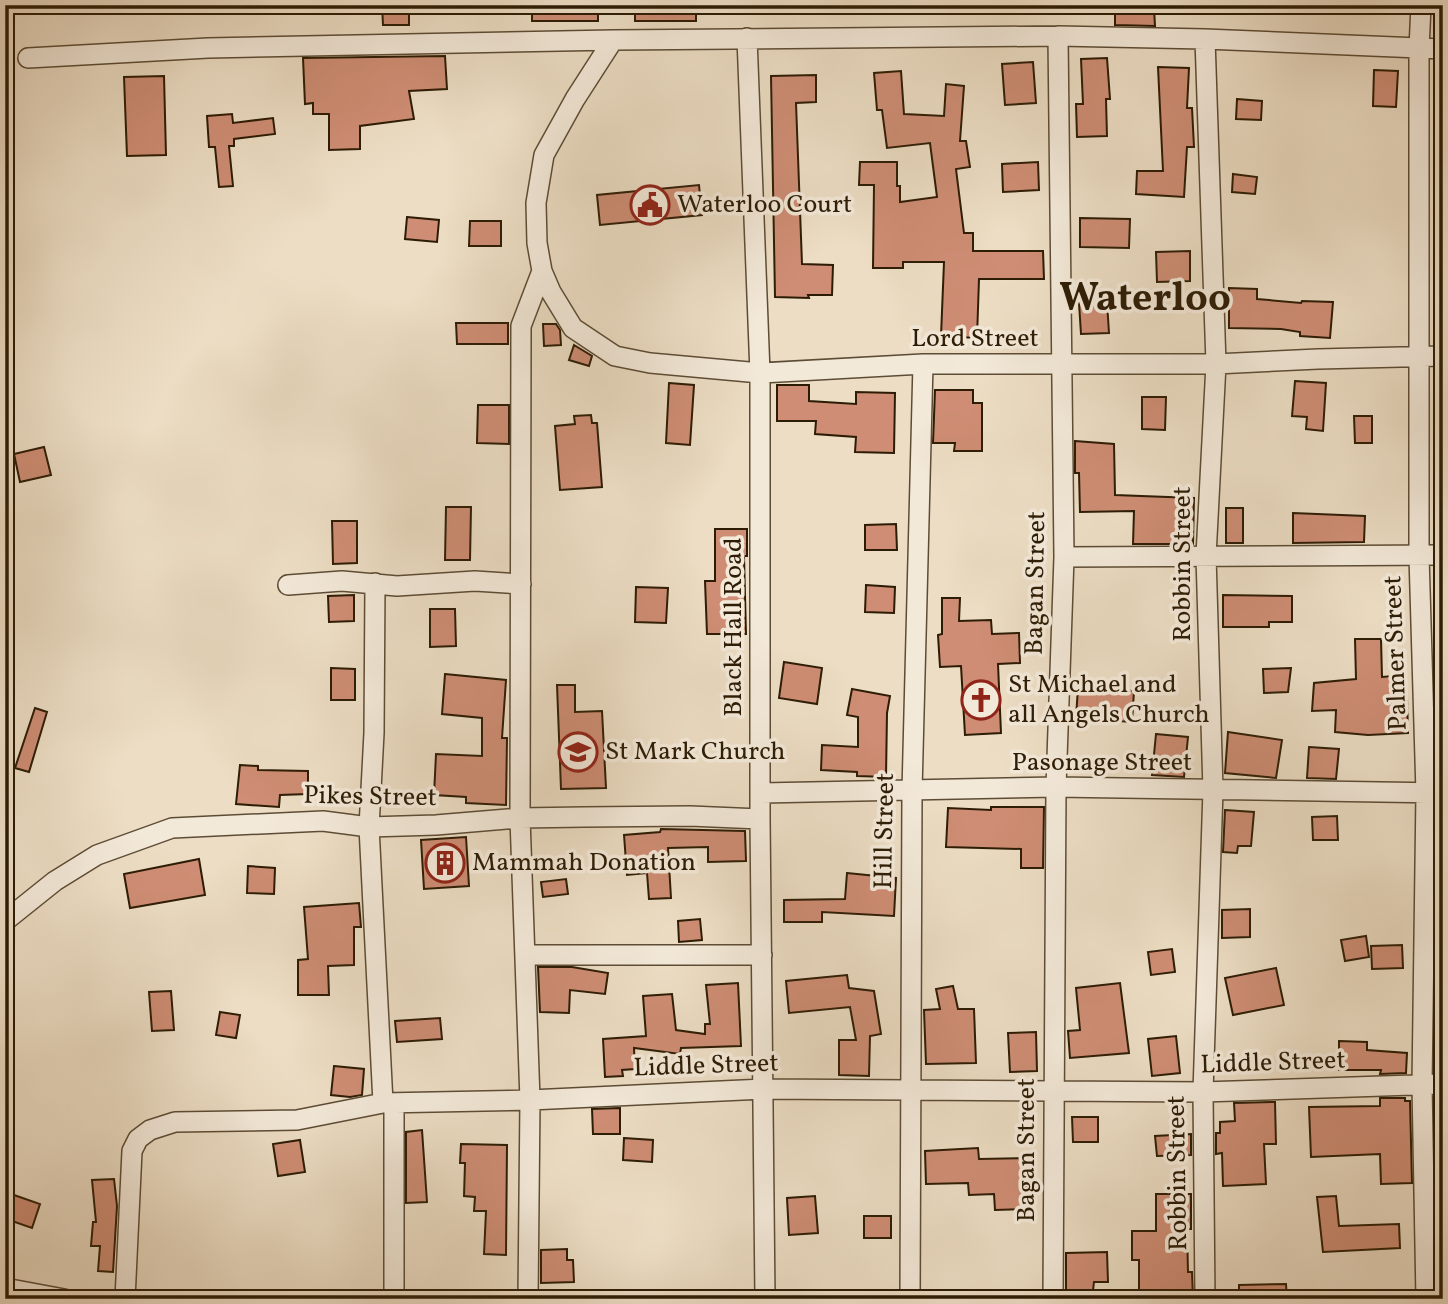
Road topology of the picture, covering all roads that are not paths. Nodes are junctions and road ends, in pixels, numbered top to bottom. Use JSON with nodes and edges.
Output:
{"nodes":[{"id":1,"x":1420,"y":5,"type":"edge"},
{"id":2,"x":1058,"y":36,"type":"junction"},
{"id":3,"x":747,"y":38,"type":"junction"},
{"id":4,"x":1205,"y":39,"type":"junction"},
{"id":5,"x":613,"y":40,"type":"junction"},
{"id":6,"x":1419,"y":49,"type":"junction"},
{"id":7,"x":1443,"y":49,"type":"edge"},
{"id":8,"x":28,"y":58,"type":"dead end"},
{"id":9,"x":542,"y":271,"type":"junction"},
{"id":10,"x":1443,"y":356,"type":"edge"},
{"id":11,"x":1420,"y":357,"type":"junction"},
{"id":12,"x":923,"y":364,"type":"junction"},
{"id":13,"x":1216,"y":364,"type":"junction"},
{"id":14,"x":1063,"y":365,"type":"junction"},
{"id":15,"x":760,"y":373,"type":"junction"},
{"id":16,"x":1443,"y":555,"type":"edge"},
{"id":17,"x":1206,"y":556,"type":"junction"},
{"id":18,"x":1419,"y":556,"type":"junction"},
{"id":19,"x":1064,"y":557,"type":"junction"},
{"id":20,"x":375,"y":583,"type":"junction"},
{"id":21,"x":521,"y":584,"type":"junction"},
{"id":22,"x":288,"y":585,"type":"dead end"},
{"id":23,"x":1056,"y":787,"type":"junction"},
{"id":24,"x":1213,"y":790,"type":"junction"},
{"id":25,"x":912,"y":791,"type":"junction"},
{"id":26,"x":761,"y":793,"type":"junction"},
{"id":27,"x":1434,"y":793,"type":"edge"},
{"id":28,"x":520,"y":818,"type":"junction"},
{"id":29,"x":760,"y":819,"type":"junction"},
{"id":30,"x":369,"y":828,"type":"junction"},
{"id":31,"x":5,"y":920,"type":"edge"},
{"id":32,"x":525,"y":955,"type":"junction"},
{"id":33,"x":762,"y":955,"type":"junction"},
{"id":34,"x":1443,"y":1084,"type":"edge"},
{"id":35,"x":1422,"y":1085,"type":"junction"},
{"id":36,"x":909,"y":1088,"type":"junction"},
{"id":37,"x":764,"y":1089,"type":"junction"},
{"id":38,"x":1053,"y":1090,"type":"junction"},
{"id":39,"x":1203,"y":1092,"type":"junction"},
{"id":40,"x":530,"y":1100,"type":"junction"},
{"id":41,"x":388,"y":1104,"type":"junction"},
{"id":42,"x":5,"y":1288,"type":"edge"},
{"id":43,"x":64,"y":1299,"type":"edge"},
{"id":44,"x":125,"y":1299,"type":"edge"},
{"id":45,"x":394,"y":1299,"type":"edge"},
{"id":46,"x":528,"y":1299,"type":"edge"},
{"id":47,"x":765,"y":1299,"type":"edge"},
{"id":48,"x":910,"y":1299,"type":"edge"},
{"id":49,"x":1053,"y":1299,"type":"edge"},
{"id":50,"x":1205,"y":1299,"type":"edge"},
{"id":51,"x":1426,"y":1299,"type":"edge"}],
"edges":[{"from":1,"to":6,"type":"street","name":"Palmer Street"},
{"from":2,"to":3,"type":"street"},
{"from":2,"to":4,"type":"street"},
{"from":2,"to":14,"type":"street","name":"Bagan Street"},
{"from":3,"to":5,"type":"street"},
{"from":3,"to":15,"type":"street","name":"Black Hall Road"},
{"from":4,"to":6,"type":"street"},
{"from":4,"to":13,"type":"street","name":"Robbin Street"},
{"from":5,"to":8,"type":"street"},
{"from":5,"to":9,"type":"street"},
{"from":6,"to":7,"type":"street"},
{"from":6,"to":11,"type":"street","name":"Palmer Street"},
{"from":9,"to":15,"type":"street","name":"Lord Street"},
{"from":9,"to":21,"type":"street"},
{"from":10,"to":11,"type":"street","name":"Lord Street"},
{"from":11,"to":13,"type":"street","name":"Lord Street"},
{"from":11,"to":18,"type":"street","name":"Palmer Street"},
{"from":12,"to":14,"type":"street","name":"Lord Street"},
{"from":12,"to":15,"type":"street","name":"Lord Street"},
{"from":12,"to":25,"type":"street","name":"Hill Street"},
{"from":13,"to":14,"type":"street","name":"Lord Street"},
{"from":13,"to":17,"type":"street","name":"Robbin Street"},
{"from":14,"to":19,"type":"street","name":"Bagan Street"},
{"from":15,"to":26,"type":"street","name":"Black Hall Road"},
{"from":16,"to":18,"type":"street"},
{"from":17,"to":18,"type":"street"},
{"from":17,"to":19,"type":"street"},
{"from":17,"to":24,"type":"street","name":"Robbin Street"},
{"from":18,"to":27,"type":"street","name":"Palmer Street"},
{"from":19,"to":23,"type":"street","name":"Bagan Street"},
{"from":20,"to":21,"type":"street"},
{"from":20,"to":22,"type":"street"},
{"from":20,"to":30,"type":"street"},
{"from":21,"to":28,"type":"street"},
{"from":23,"to":24,"type":"street","name":"Pasonage Street"},
{"from":23,"to":25,"type":"street","name":"Pasonage Street"},
{"from":23,"to":38,"type":"street","name":"Bagan Street"},
{"from":24,"to":27,"type":"street","name":"Pasonage Street"},
{"from":24,"to":39,"type":"street","name":"Robbin Street"},
{"from":25,"to":26,"type":"street","name":"Pasonage Street"},
{"from":25,"to":36,"type":"street","name":"Hill Street"},
{"from":26,"to":29,"type":"street","name":"Black Hall Road"},
{"from":27,"to":35,"type":"street","name":"Palmer Street"},
{"from":28,"to":29,"type":"street","name":"Pikes Street"},
{"from":28,"to":30,"type":"street","name":"Pikes Street"},
{"from":28,"to":32,"type":"street"},
{"from":29,"to":33,"type":"street","name":"Black Hall Road"},
{"from":30,"to":31,"type":"street","name":"Pikes Street"},
{"from":30,"to":41,"type":"street"},
{"from":32,"to":33,"type":"street"},
{"from":32,"to":40,"type":"street"},
{"from":33,"to":37,"type":"street","name":"Black Hall Road"},
{"from":34,"to":35,"type":"street","name":"Liddle Street"},
{"from":35,"to":39,"type":"street","name":"Liddle Street"},
{"from":35,"to":51,"type":"street","name":"Palmer Street"},
{"from":36,"to":37,"type":"street","name":"Liddle Street"},
{"from":36,"to":38,"type":"street","name":"Liddle Street"},
{"from":36,"to":48,"type":"street","name":"Hill Street"},
{"from":37,"to":40,"type":"street","name":"Liddle Street"},
{"from":37,"to":47,"type":"street","name":"Black Hall Road"},
{"from":38,"to":39,"type":"street","name":"Liddle Street"},
{"from":38,"to":49,"type":"street","name":"Bagan Street"},
{"from":39,"to":50,"type":"street","name":"Robbin Street"},
{"from":40,"to":41,"type":"street","name":"Liddle Street"},
{"from":40,"to":46,"type":"street"},
{"from":41,"to":44,"type":"street","name":"Liddle Street"},
{"from":41,"to":45,"type":"street"},
{"from":42,"to":43,"type":"street"}]}
